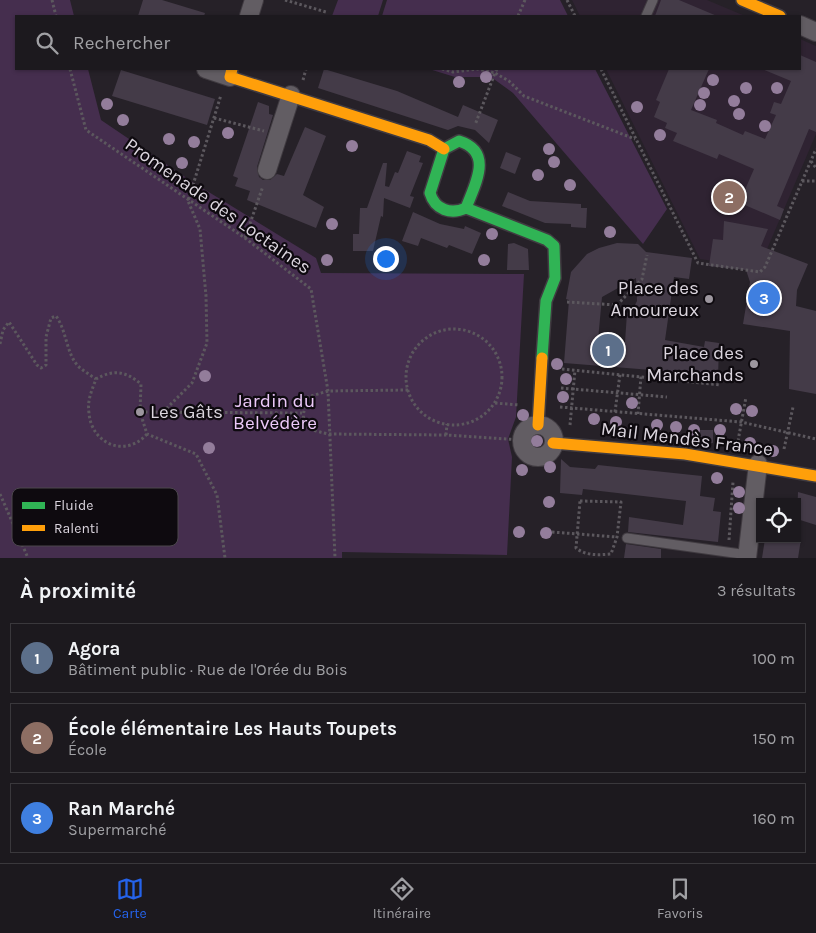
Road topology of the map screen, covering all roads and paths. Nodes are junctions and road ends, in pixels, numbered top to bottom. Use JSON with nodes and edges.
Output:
{"nodes":[{"id":1,"x":52,"y":0,"type":"edge"},
{"id":2,"x":254,"y":0,"type":"edge"},
{"id":3,"x":285,"y":0,"type":"edge"},
{"id":4,"x":525,"y":0,"type":"edge"},
{"id":5,"x":567,"y":0,"type":"edge"},
{"id":6,"x":653,"y":0,"type":"edge"},
{"id":7,"x":742,"y":0,"type":"edge"},
{"id":8,"x":326,"y":12,"type":"dead end"},
{"id":9,"x":56,"y":15,"type":"edge"},
{"id":10,"x":249,"y":15,"type":"edge"},
{"id":11,"x":518,"y":15,"type":"edge"},
{"id":12,"x":574,"y":15,"type":"edge"},
{"id":13,"x":646,"y":15,"type":"edge"},
{"id":14,"x":778,"y":15,"type":"edge"},
{"id":15,"x":801,"y":25,"type":"edge"},
{"id":16,"x":816,"y":32,"type":"edge"},
{"id":17,"x":70,"y":70,"type":"edge"},
{"id":18,"x":211,"y":70,"type":"edge"},
{"id":19,"x":446,"y":70,"type":"edge"},
{"id":20,"x":470,"y":70,"type":"edge"},
{"id":21,"x":601,"y":70,"type":"edge"},
{"id":22,"x":496,"y":71,"type":"edge"},
{"id":23,"x":230,"y":74,"type":"edge"},
{"id":24,"x":291,"y":96,"type":"junction"},
{"id":25,"x":214,"y":118,"type":"junction"},
{"id":26,"x":278,"y":135,"type":"junction"},
{"id":27,"x":635,"y":139,"type":"junction"},
{"id":28,"x":468,"y":144,"type":"junction"},
{"id":29,"x":444,"y":149,"type":"junction"},
{"id":30,"x":816,"y":149,"type":"edge"},
{"id":31,"x":811,"y":161,"type":"junction"},
{"id":32,"x":816,"y":168,"type":"edge"},
{"id":33,"x":267,"y":170,"type":"joint"},
{"id":34,"x":802,"y":181,"type":"junction"},
{"id":35,"x":816,"y":181,"type":"edge"},
{"id":36,"x":188,"y":201,"type":"junction"},
{"id":37,"x":466,"y":208,"type":"junction"},
{"id":38,"x":245,"y":238,"type":"junction"},
{"id":39,"x":647,"y":255,"type":"dead end"},
{"id":40,"x":546,"y":301,"type":"junction"},
{"id":41,"x":0,"y":344,"type":"edge"},
{"id":42,"x":554,"y":369,"type":"dead end"},
{"id":43,"x":575,"y":370,"type":"junction"},
{"id":44,"x":620,"y":374,"type":"junction"},
{"id":45,"x":641,"y":376,"type":"junction"},
{"id":46,"x":96,"y":378,"type":"junction"},
{"id":47,"x":720,"y":385,"type":"dead end"},
{"id":48,"x":553,"y":388,"type":"dead end"},
{"id":49,"x":573,"y":389,"type":"junction"},
{"id":50,"x":408,"y":390,"type":"junction"},
{"id":51,"x":328,"y":391,"type":"junction"},
{"id":52,"x":618,"y":393,"type":"junction"},
{"id":53,"x":640,"y":395,"type":"junction"},
{"id":54,"x":667,"y":397,"type":"dead end"},
{"id":55,"x":540,"y":406,"type":"junction"},
{"id":56,"x":793,"y":407,"type":"dead end"},
{"id":57,"x":572,"y":408,"type":"junction"},
{"id":58,"x":140,"y":412,"type":"junction"},
{"id":59,"x":163,"y":412,"type":"junction"},
{"id":60,"x":615,"y":412,"type":"junction"},
{"id":61,"x":302,"y":413,"type":"junction"},
{"id":62,"x":638,"y":414,"type":"junction"},
{"id":63,"x":447,"y":424,"type":"junction"},
{"id":64,"x":538,"y":425,"type":"junction"},
{"id":65,"x":570,"y":426,"type":"dead end"},
{"id":66,"x":788,"y":432,"type":"junction"},
{"id":67,"x":147,"y":434,"type":"junction"},
{"id":68,"x":329,"y":434,"type":"junction"},
{"id":69,"x":446,"y":435,"type":"junction"},
{"id":70,"x":816,"y":439,"type":"edge"},
{"id":71,"x":522,"y":440,"type":"junction"},
{"id":72,"x":553,"y":443,"type":"junction"},
{"id":73,"x":783,"y":456,"type":"dead end"},
{"id":74,"x":758,"y":464,"type":"junction"},
{"id":75,"x":816,"y":476,"type":"edge"},
{"id":76,"x":0,"y":494,"type":"edge"},
{"id":77,"x":12,"y":521,"type":"edge"},
{"id":78,"x":552,"y":532,"type":"dead end"},
{"id":79,"x":576,"y":534,"type":"junction"},
{"id":80,"x":617,"y":537,"type":"junction"},
{"id":81,"x":627,"y":538,"type":"joint"},
{"id":82,"x":23,"y":546,"type":"edge"},
{"id":83,"x":747,"y":557,"type":"edge"},
{"id":84,"x":28,"y":558,"type":"edge"},
{"id":85,"x":225,"y":558,"type":"edge"},
{"id":86,"x":335,"y":558,"type":"edge"}],
"edges":[{"from":1,"to":9,"type":"path"},
{"from":2,"to":10,"type":"street"},
{"from":3,"to":8,"type":"path"},
{"from":4,"to":11,"type":"path"},
{"from":5,"to":12,"type":"path"},
{"from":6,"to":13,"type":"lane"},
{"from":7,"to":14,"type":"street"},
{"from":15,"to":16,"type":"street"},
{"from":17,"to":36,"type":"path","name":"Promenade des Loctaines"},
{"from":18,"to":23,"type":"street"},
{"from":19,"to":20,"type":"path"},
{"from":21,"to":27,"type":"path"},
{"from":22,"to":27,"type":"path"},
{"from":22,"to":28,"type":"path"},
{"from":23,"to":24,"type":"street"},
{"from":23,"to":25,"type":"path"},
{"from":24,"to":26,"type":"street"},
{"from":24,"to":29,"type":"street"},
{"from":25,"to":26,"type":"path"},
{"from":25,"to":36,"type":"path"},
{"from":26,"to":33,"type":"street"},
{"from":27,"to":34,"type":"path"},
{"from":28,"to":29,"type":"street"},
{"from":28,"to":37,"type":"street"},
{"from":29,"to":37,"type":"street"},
{"from":30,"to":31,"type":"path"},
{"from":31,"to":32,"type":"path"},
{"from":31,"to":34,"type":"path"},
{"from":33,"to":38,"type":"path"},
{"from":34,"to":35,"type":"path"},
{"from":36,"to":38,"type":"path","name":"Promenade des Loctaines"},
{"from":36,"to":59,"type":"path"},
{"from":37,"to":40,"type":"street"},
{"from":38,"to":51,"type":"path","name":"Promenade des Loctaines"},
{"from":39,"to":40,"type":"path"},
{"from":40,"to":55,"type":"street"},
{"from":41,"to":46,"type":"path"},
{"from":42,"to":43,"type":"path"},
{"from":43,"to":44,"type":"path"},
{"from":43,"to":49,"type":"path"},
{"from":44,"to":45,"type":"path"},
{"from":44,"to":52,"type":"path"},
{"from":45,"to":47,"type":"path"},
{"from":45,"to":53,"type":"path"},
{"from":46,"to":58,"type":"path"},
{"from":46,"to":67,"type":"path"},
{"from":48,"to":49,"type":"path"},
{"from":49,"to":52,"type":"path"},
{"from":49,"to":57,"type":"path"},
{"from":50,"to":51,"type":"path"},
{"from":50,"to":63,"type":"path"},
{"from":50,"to":63,"type":"path"},
{"from":51,"to":61,"type":"path"},
{"from":51,"to":68,"type":"path","name":"Promenade des Loctaines"},
{"from":52,"to":53,"type":"path"},
{"from":52,"to":60,"type":"path"},
{"from":53,"to":54,"type":"path"},
{"from":53,"to":62,"type":"path"},
{"from":55,"to":57,"type":"path"},
{"from":55,"to":64,"type":"street"},
{"from":56,"to":66,"type":"path"},
{"from":57,"to":60,"type":"path"},
{"from":57,"to":65,"type":"path"},
{"from":58,"to":59,"type":"path"},
{"from":58,"to":67,"type":"path"},
{"from":59,"to":61,"type":"path"},
{"from":60,"to":62,"type":"path"},
{"from":61,"to":68,"type":"path"},
{"from":62,"to":66,"type":"path"},
{"from":63,"to":69,"type":"path"},
{"from":64,"to":71,"type":"street"},
{"from":64,"to":72,"type":"street"},
{"from":66,"to":70,"type":"path"},
{"from":66,"to":73,"type":"path"},
{"from":67,"to":85,"type":"path"},
{"from":68,"to":69,"type":"path"},
{"from":68,"to":86,"type":"path","name":"Promenade des Loctaines"},
{"from":69,"to":71,"type":"path"},
{"from":71,"to":72,"type":"street"},
{"from":72,"to":74,"type":"street","name":"Mail Mendès France"},
{"from":74,"to":75,"type":"street","name":"Mail Mendès France"},
{"from":74,"to":83,"type":"street"},
{"from":76,"to":77,"type":"path"},
{"from":78,"to":79,"type":"path"},
{"from":79,"to":80,"type":"path"},
{"from":79,"to":80,"type":"path"},
{"from":79,"to":80,"type":"path"},
{"from":80,"to":81,"type":"path"},
{"from":81,"to":83,"type":"lane"},
{"from":82,"to":84,"type":"path"}]}
